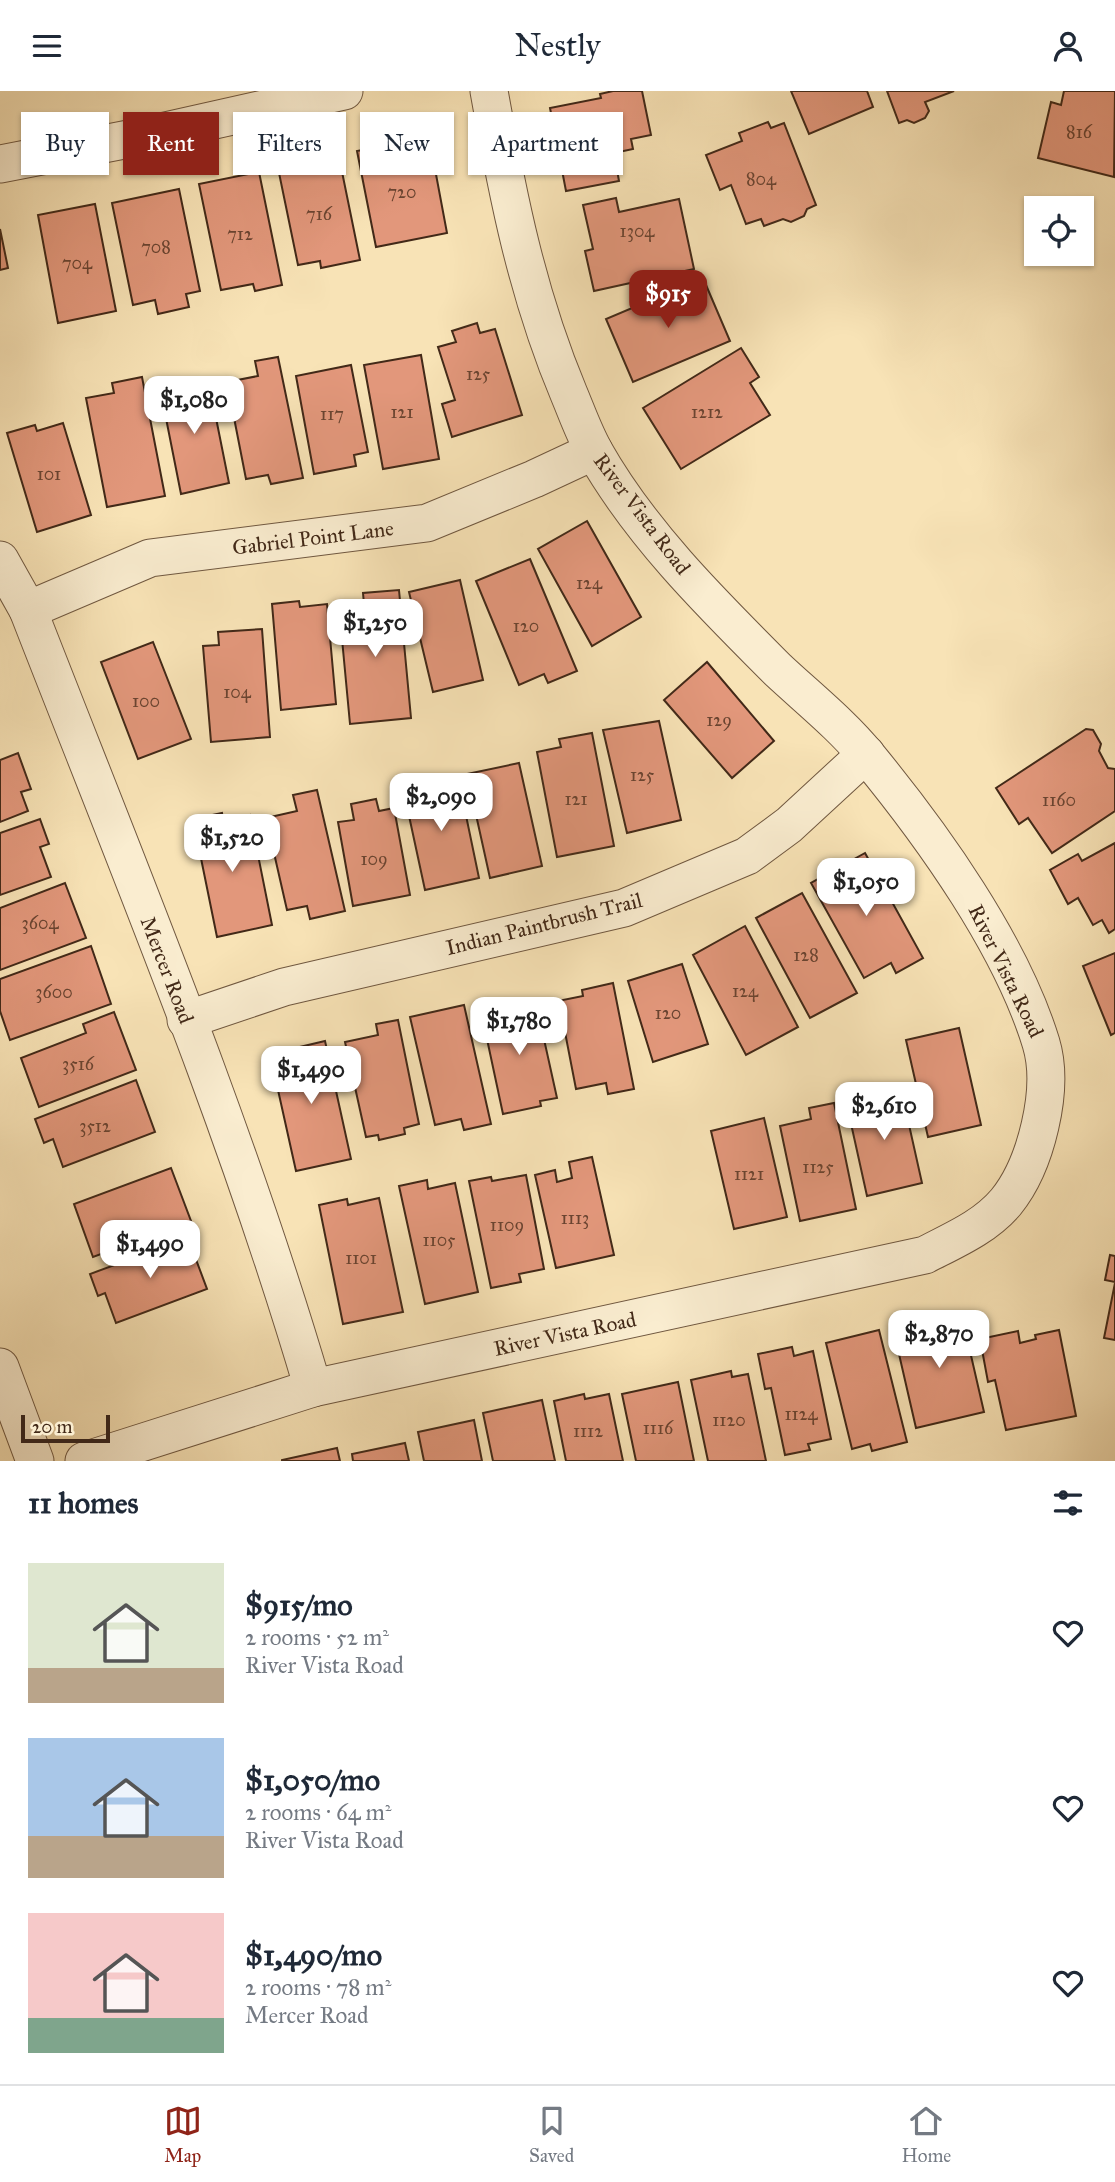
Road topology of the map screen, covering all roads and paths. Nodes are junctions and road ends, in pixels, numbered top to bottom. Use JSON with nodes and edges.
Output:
{"nodes":[{"id":1,"x":344,"y":91,"type":"edge"},
{"id":2,"x":489,"y":91,"type":"edge"},
{"id":3,"x":0,"y":164,"type":"edge"},
{"id":4,"x":594,"y":451,"type":"junction"},
{"id":5,"x":0,"y":560,"type":"edge"},
{"id":6,"x":28,"y":610,"type":"junction"},
{"id":7,"x":866,"y":754,"type":"junction"},
{"id":8,"x":186,"y":1020,"type":"junction"},
{"id":9,"x":0,"y":1367,"type":"edge"},
{"id":10,"x":313,"y":1388,"type":"junction"},
{"id":11,"x":35,"y":1461,"type":"edge"},
{"id":12,"x":84,"y":1461,"type":"edge"}],
"edges":[{"from":1,"to":3,"type":"street"},
{"from":2,"to":4,"type":"street","name":"River Vista Road"},
{"from":4,"to":6,"type":"street","name":"Gabriel Point Lane"},
{"from":4,"to":7,"type":"street","name":"River Vista Road"},
{"from":5,"to":6,"type":"street","name":"Mercer Road"},
{"from":6,"to":8,"type":"street","name":"Mercer Road"},
{"from":7,"to":8,"type":"street","name":"Indian Paintbrush Trail"},
{"from":7,"to":10,"type":"street","name":"River Vista Road"},
{"from":8,"to":10,"type":"street","name":"Mercer Road"},
{"from":9,"to":11,"type":"street"},
{"from":10,"to":12,"type":"street","name":"River Vista Road"}]}
